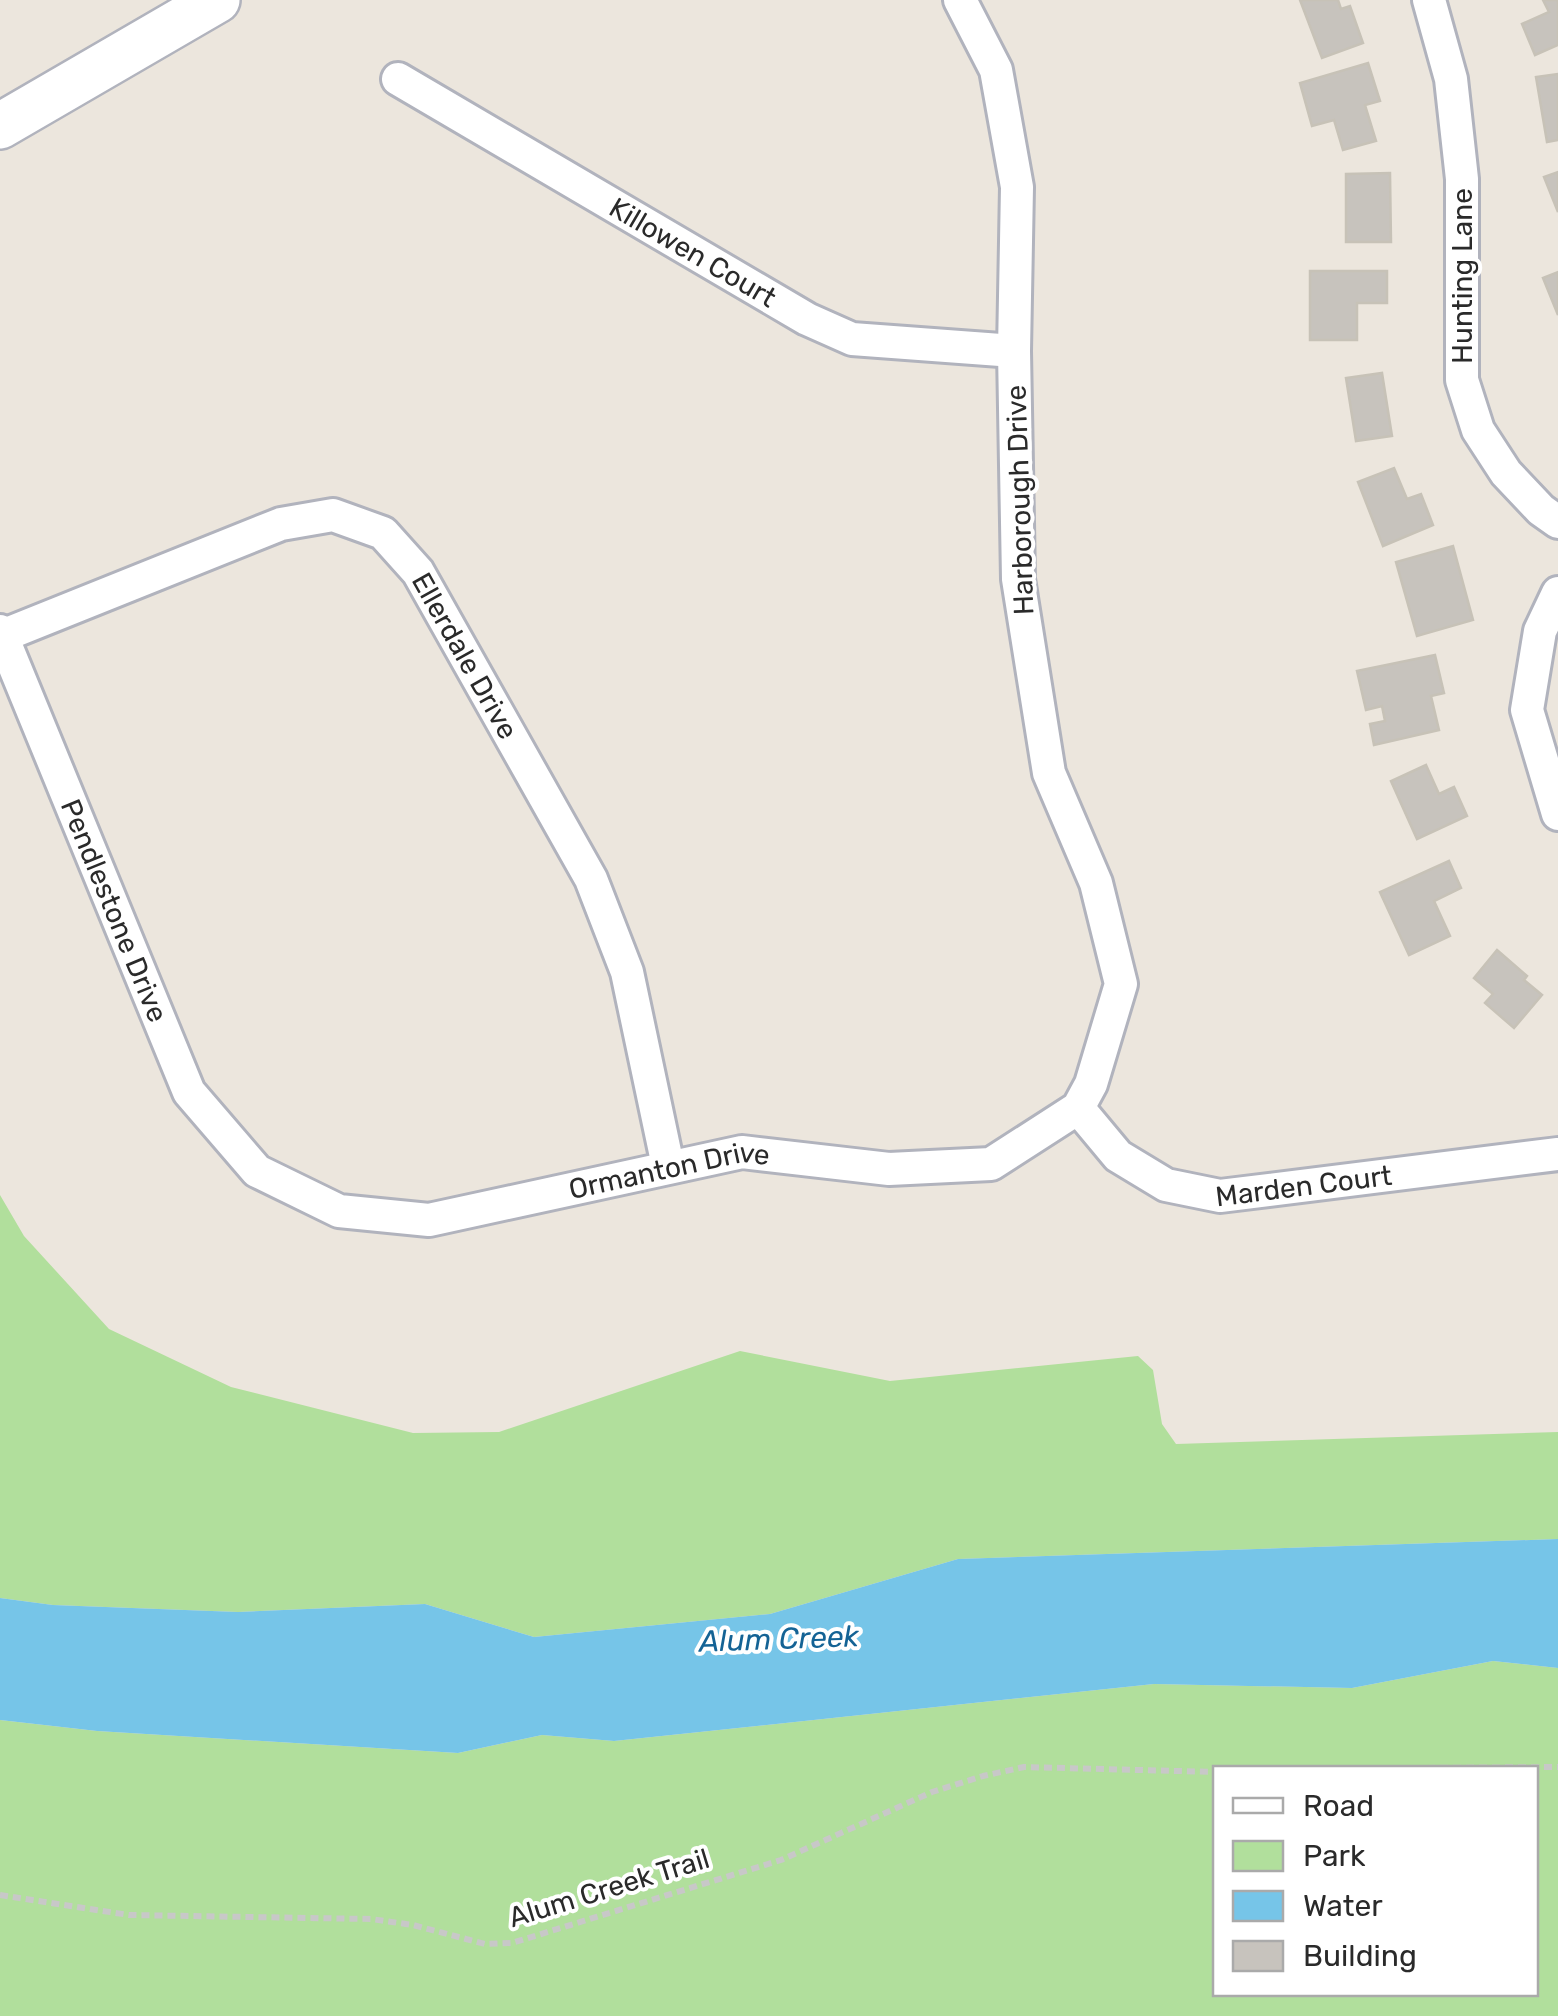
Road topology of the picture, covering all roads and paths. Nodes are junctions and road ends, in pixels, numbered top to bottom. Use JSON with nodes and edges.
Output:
{"nodes":[{"id":1,"x":960,"y":0,"type":"edge"},
{"id":2,"x":1428,"y":0,"type":"edge"},
{"id":3,"x":210,"y":2,"type":"edge"},
{"id":4,"x":398,"y":79,"type":"dead end"},
{"id":5,"x":0,"y":126,"type":"edge"},
{"id":6,"x":1014,"y":351,"type":"junction"},
{"id":7,"x":1558,"y":522,"type":"edge"},
{"id":8,"x":1558,"y":594,"type":"edge"},
{"id":9,"x":1,"y":634,"type":"edge"},
{"id":10,"x":1558,"y":814,"type":"edge"},
{"id":11,"x":1078,"y":1108,"type":"junction"},
{"id":12,"x":1558,"y":1154,"type":"edge"},
{"id":13,"x":668,"y":1166,"type":"junction"},
{"id":14,"x":257,"y":1172,"type":"joint"},
{"id":15,"x":1213,"y":1772,"type":"edge"},
{"id":16,"x":0,"y":1895,"type":"edge"}],
"edges":[{"from":1,"to":6,"type":"street","name":"Harborough Drive"},
{"from":2,"to":7,"type":"street","name":"Hunting Lane"},
{"from":3,"to":5,"type":"street"},
{"from":4,"to":6,"type":"street","name":"Killowen Court"},
{"from":6,"to":11,"type":"street","name":"Harborough Drive"},
{"from":8,"to":10,"type":"street"},
{"from":9,"to":13,"type":"street","name":"Ellerdale Drive"},
{"from":9,"to":14,"type":"street","name":"Pendlestone Drive"},
{"from":11,"to":12,"type":"street","name":"Marden Court"},
{"from":11,"to":13,"type":"street","name":"Ormanton Drive"},
{"from":13,"to":14,"type":"street","name":"Ormanton Drive"},
{"from":15,"to":16,"type":"path","name":"Alum Creek Trail"}]}
